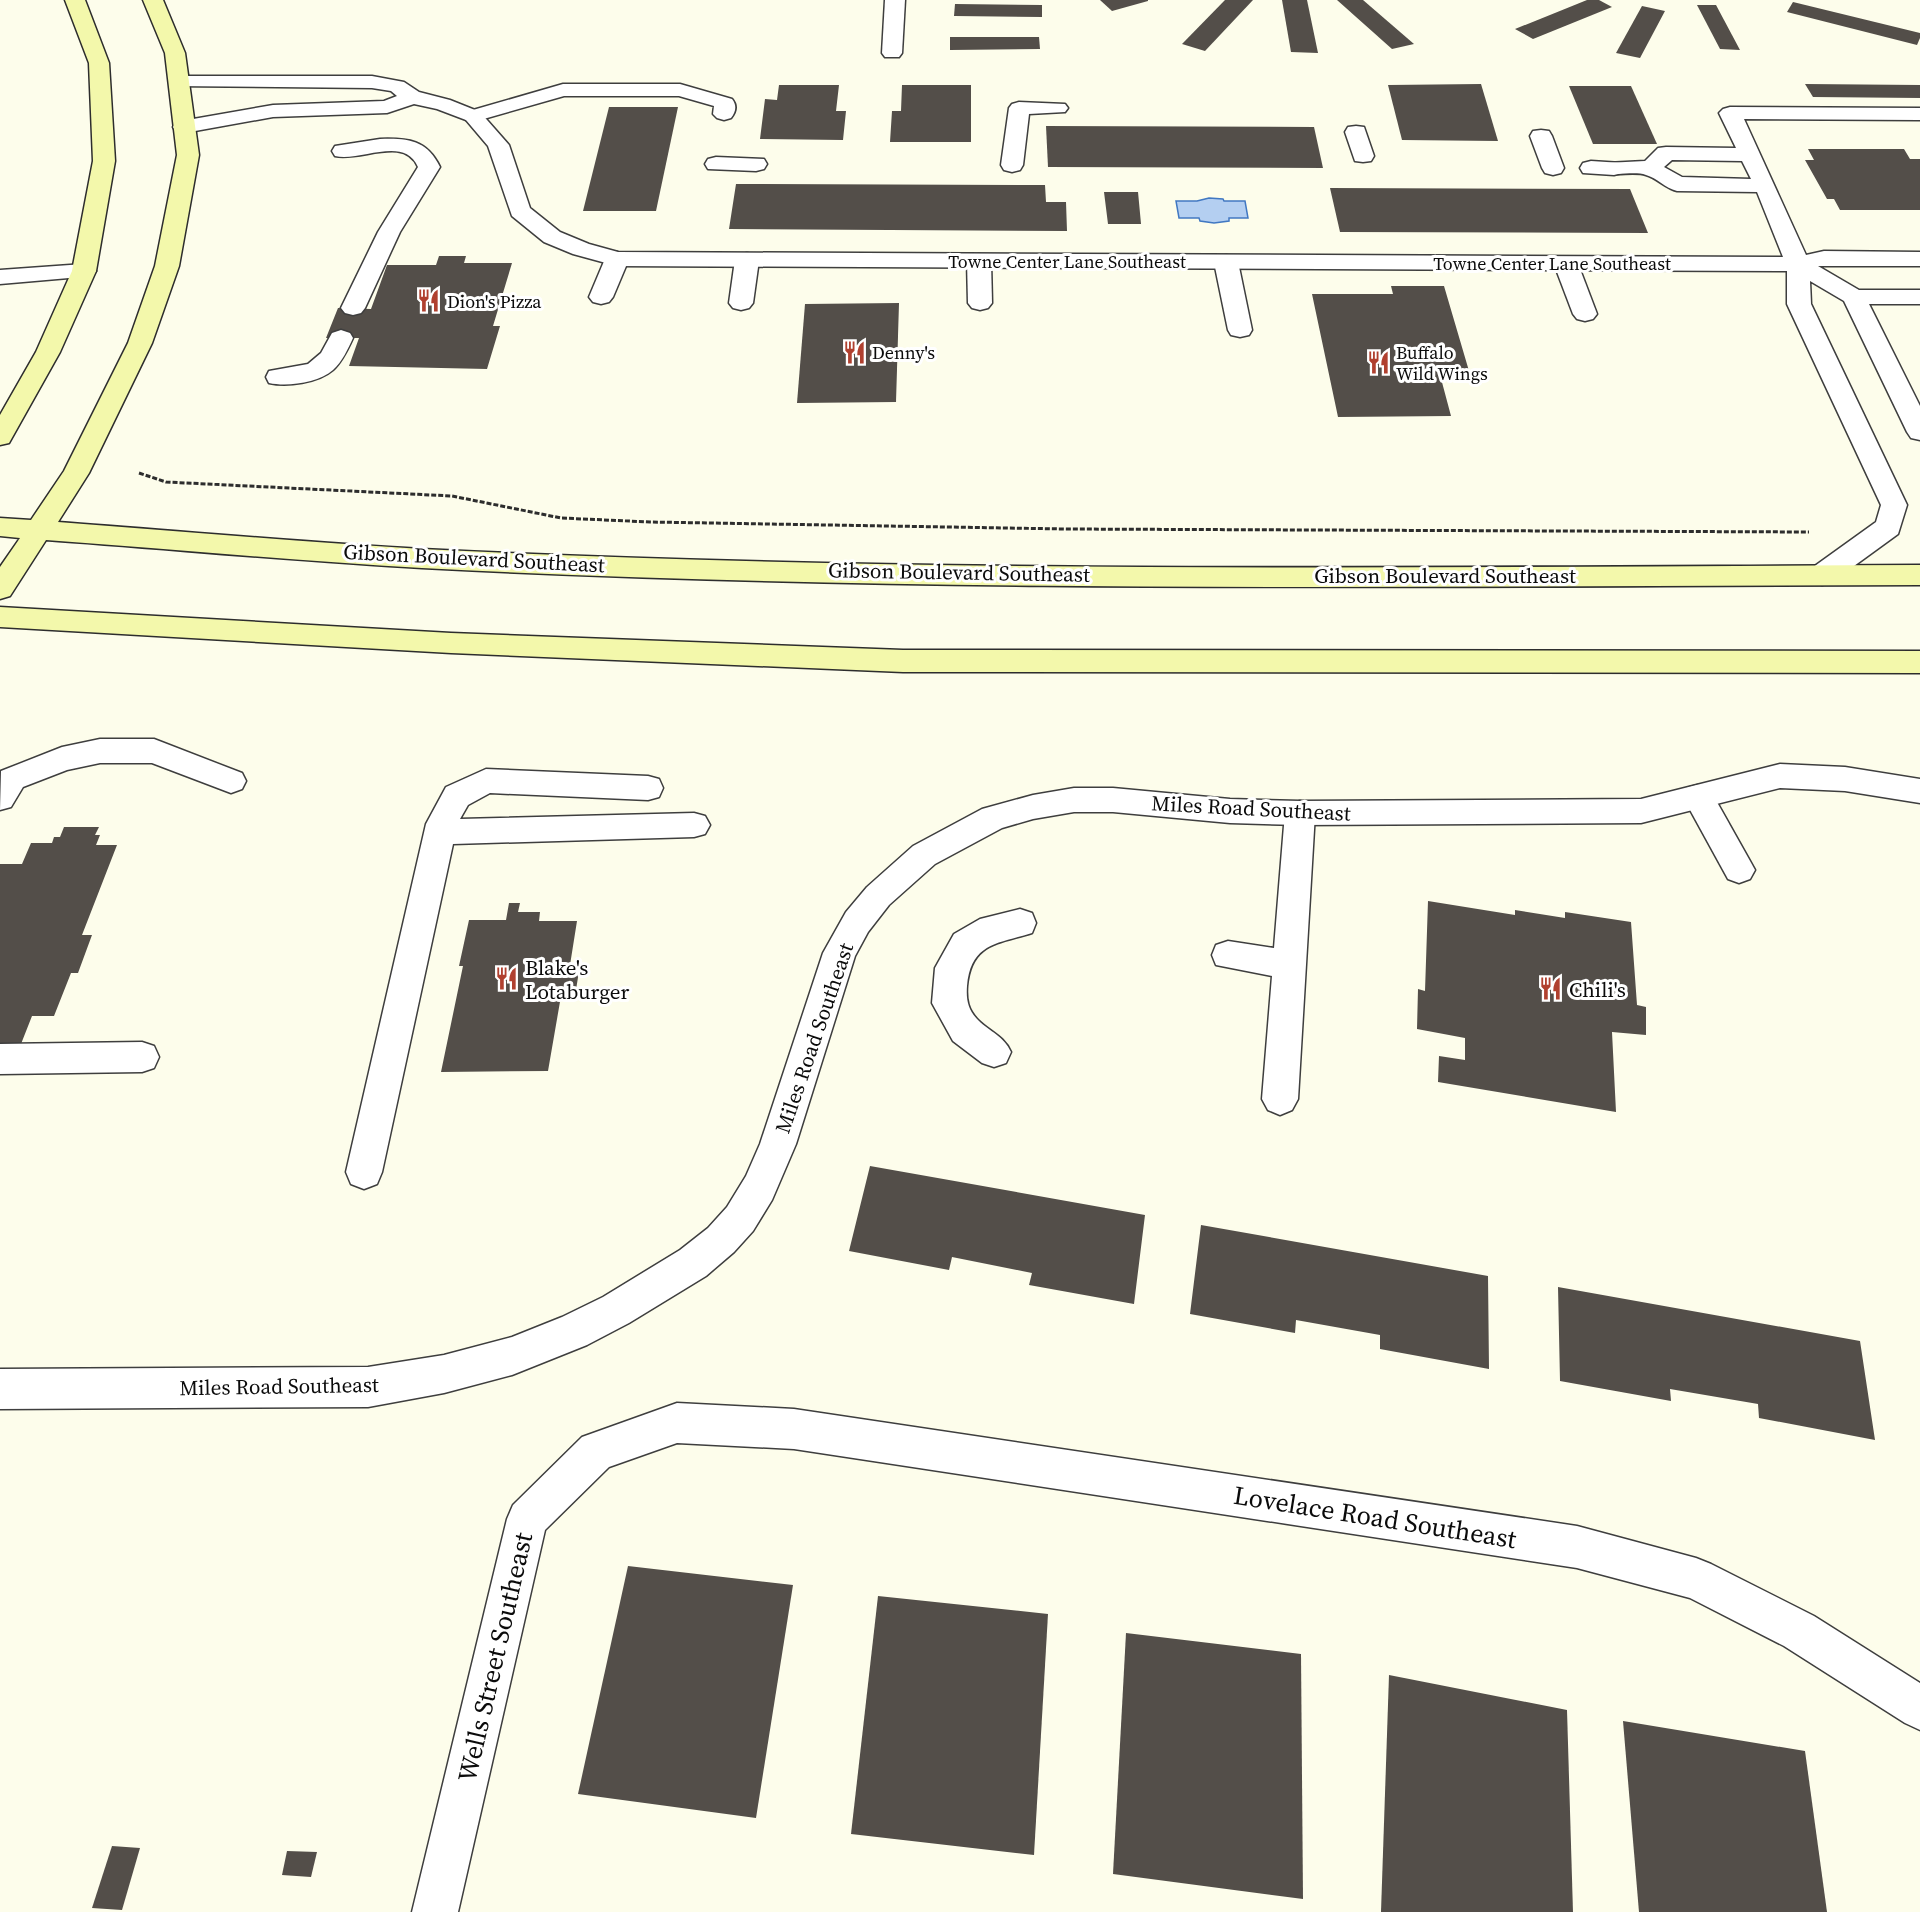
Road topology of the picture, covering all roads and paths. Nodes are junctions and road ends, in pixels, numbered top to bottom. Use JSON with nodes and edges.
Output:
{"nodes":[{"id":1,"x":75,"y":0,"type":"edge"},
{"id":2,"x":153,"y":0,"type":"edge"},
{"id":3,"x":895,"y":0,"type":"edge"},
{"id":4,"x":892,"y":53,"type":"dead end"},
{"id":5,"x":179,"y":82,"type":"junction"},
{"id":6,"x":412,"y":97,"type":"junction"},
{"id":7,"x":1058,"y":108,"type":"dead end"},
{"id":8,"x":724,"y":114,"type":"dead end"},
{"id":9,"x":1920,"y":114,"type":"edge"},
{"id":10,"x":473,"y":116,"type":"junction"},
{"id":11,"x":184,"y":127,"type":"junction"},
{"id":12,"x":1356,"y":132,"type":"dead end"},
{"id":13,"x":1541,"y":136,"type":"dead end"},
{"id":14,"x":343,"y":151,"type":"dead end"},
{"id":15,"x":1749,"y":155,"type":"junction"},
{"id":16,"x":1363,"y":156,"type":"dead end"},
{"id":17,"x":716,"y":164,"type":"dead end"},
{"id":18,"x":756,"y":164,"type":"dead end"},
{"id":19,"x":1012,"y":165,"type":"dead end"},
{"id":20,"x":1554,"y":168,"type":"dead end"},
{"id":21,"x":1591,"y":168,"type":"dead end"},
{"id":22,"x":1650,"y":168,"type":"junction"},
{"id":23,"x":1765,"y":186,"type":"junction"},
{"id":24,"x":617,"y":259,"type":"junction"},
{"id":25,"x":1920,"y":259,"type":"edge"},
{"id":26,"x":747,"y":260,"type":"junction"},
{"id":27,"x":978,"y":261,"type":"junction"},
{"id":28,"x":1226,"y":262,"type":"junction"},
{"id":29,"x":1566,"y":264,"type":"junction"},
{"id":30,"x":1798,"y":264,"type":"junction"},
{"id":31,"x":84,"y":271,"type":"junction"},
{"id":32,"x":0,"y":277,"type":"edge"},
{"id":33,"x":602,"y":297,"type":"dead end"},
{"id":34,"x":1854,"y":297,"type":"junction"},
{"id":35,"x":1920,"y":297,"type":"edge"},
{"id":36,"x":741,"y":303,"type":"dead end"},
{"id":37,"x":980,"y":303,"type":"dead end"},
{"id":38,"x":353,"y":308,"type":"dead end"},
{"id":39,"x":1586,"y":314,"type":"dead end"},
{"id":40,"x":1240,"y":330,"type":"dead end"},
{"id":41,"x":341,"y":338,"type":"dead end"},
{"id":42,"x":278,"y":377,"type":"dead end"},
{"id":43,"x":1920,"y":432,"type":"edge"},
{"id":44,"x":0,"y":437,"type":"edge"},
{"id":45,"x":140,"y":473,"type":"dead end"},
{"id":46,"x":0,"y":528,"type":"edge"},
{"id":47,"x":39,"y":530,"type":"junction"},
{"id":48,"x":1814,"y":532,"type":"dead end"},
{"id":49,"x":1822,"y":575,"type":"junction"},
{"id":50,"x":1920,"y":575,"type":"edge"},
{"id":51,"x":0,"y":589,"type":"edge"},
{"id":52,"x":0,"y":617,"type":"edge"},
{"id":53,"x":1920,"y":662,"type":"edge"},
{"id":54,"x":231,"y":781,"type":"dead end"},
{"id":55,"x":648,"y":788,"type":"dead end"},
{"id":56,"x":1920,"y":791,"type":"edge"},
{"id":57,"x":1698,"y":797,"type":"junction"},
{"id":58,"x":0,"y":798,"type":"edge"},
{"id":59,"x":1300,"y":813,"type":"junction"},
{"id":60,"x":694,"y":825,"type":"dead end"},
{"id":61,"x":440,"y":832,"type":"junction"},
{"id":62,"x":1739,"y":870,"type":"dead end"},
{"id":63,"x":1020,"y":923,"type":"dead end"},
{"id":64,"x":1228,"y":955,"type":"dead end"},
{"id":65,"x":1291,"y":964,"type":"junction"},
{"id":66,"x":994,"y":1052,"type":"dead end"},
{"id":67,"x":142,"y":1057,"type":"dead end"},
{"id":68,"x":0,"y":1059,"type":"edge"},
{"id":69,"x":1280,"y":1099,"type":"dead end"},
{"id":70,"x":364,"y":1172,"type":"dead end"},
{"id":71,"x":0,"y":1389,"type":"edge"},
{"id":72,"x":794,"y":1429,"type":"joint"},
{"id":73,"x":1920,"y":1708,"type":"edge"},
{"id":74,"x":435,"y":1912,"type":"edge"}],
"edges":[{"from":1,"to":31,"type":"main road"},
{"from":2,"to":5,"type":"main road"},
{"from":3,"to":4,"type":"street"},
{"from":5,"to":6,"type":"street","name":"Towne Center Lane Southeast"},
{"from":5,"to":11,"type":"main road"},
{"from":6,"to":10,"type":"street","name":"Towne Center Lane Southeast"},
{"from":6,"to":11,"type":"street"},
{"from":7,"to":19,"type":"street"},
{"from":8,"to":10,"type":"street"},
{"from":9,"to":15,"type":"street"},
{"from":10,"to":24,"type":"street","name":"Towne Center Lane Southeast"},
{"from":11,"to":47,"type":"main road"},
{"from":12,"to":16,"type":"street"},
{"from":13,"to":20,"type":"street"},
{"from":14,"to":38,"type":"street"},
{"from":15,"to":22,"type":"street"},
{"from":15,"to":23,"type":"street"},
{"from":17,"to":18,"type":"street"},
{"from":21,"to":22,"type":"street"},
{"from":22,"to":23,"type":"street"},
{"from":23,"to":30,"type":"street"},
{"from":24,"to":26,"type":"street","name":"Towne Center Lane Southeast"},
{"from":24,"to":33,"type":"street"},
{"from":25,"to":30,"type":"street","name":"Towne Center Lane Southeast"},
{"from":26,"to":27,"type":"street","name":"Towne Center Lane Southeast"},
{"from":26,"to":36,"type":"street"},
{"from":27,"to":28,"type":"street","name":"Towne Center Lane Southeast"},
{"from":27,"to":37,"type":"street"},
{"from":28,"to":29,"type":"street","name":"Towne Center Lane Southeast"},
{"from":28,"to":40,"type":"street"},
{"from":29,"to":30,"type":"street","name":"Towne Center Lane Southeast"},
{"from":29,"to":39,"type":"street"},
{"from":30,"to":34,"type":"street"},
{"from":30,"to":49,"type":"street"},
{"from":31,"to":32,"type":"street"},
{"from":31,"to":44,"type":"main road"},
{"from":34,"to":35,"type":"street"},
{"from":34,"to":43,"type":"street"},
{"from":41,"to":42,"type":"street"},
{"from":45,"to":48,"type":"path"},
{"from":46,"to":47,"type":"main road","name":"Gibson Boulevard Southeast"},
{"from":47,"to":49,"type":"main road","name":"Gibson Boulevard Southeast"},
{"from":47,"to":51,"type":"main road"},
{"from":49,"to":50,"type":"main road","name":"Gibson Boulevard Southeast"},
{"from":52,"to":53,"type":"main road"},
{"from":54,"to":58,"type":"street"},
{"from":55,"to":61,"type":"street"},
{"from":56,"to":57,"type":"street","name":"Miles Road Southeast"},
{"from":57,"to":59,"type":"street","name":"Miles Road Southeast"},
{"from":57,"to":62,"type":"street"},
{"from":59,"to":65,"type":"street"},
{"from":59,"to":71,"type":"street","name":"Miles Road Southeast"},
{"from":60,"to":61,"type":"street"},
{"from":61,"to":70,"type":"street"},
{"from":63,"to":66,"type":"street"},
{"from":64,"to":65,"type":"street"},
{"from":65,"to":69,"type":"street"},
{"from":67,"to":68,"type":"street"},
{"from":72,"to":73,"type":"street","name":"Lovelace Road Southeast"},
{"from":72,"to":74,"type":"street","name":"Wells Street Southeast"}]}
